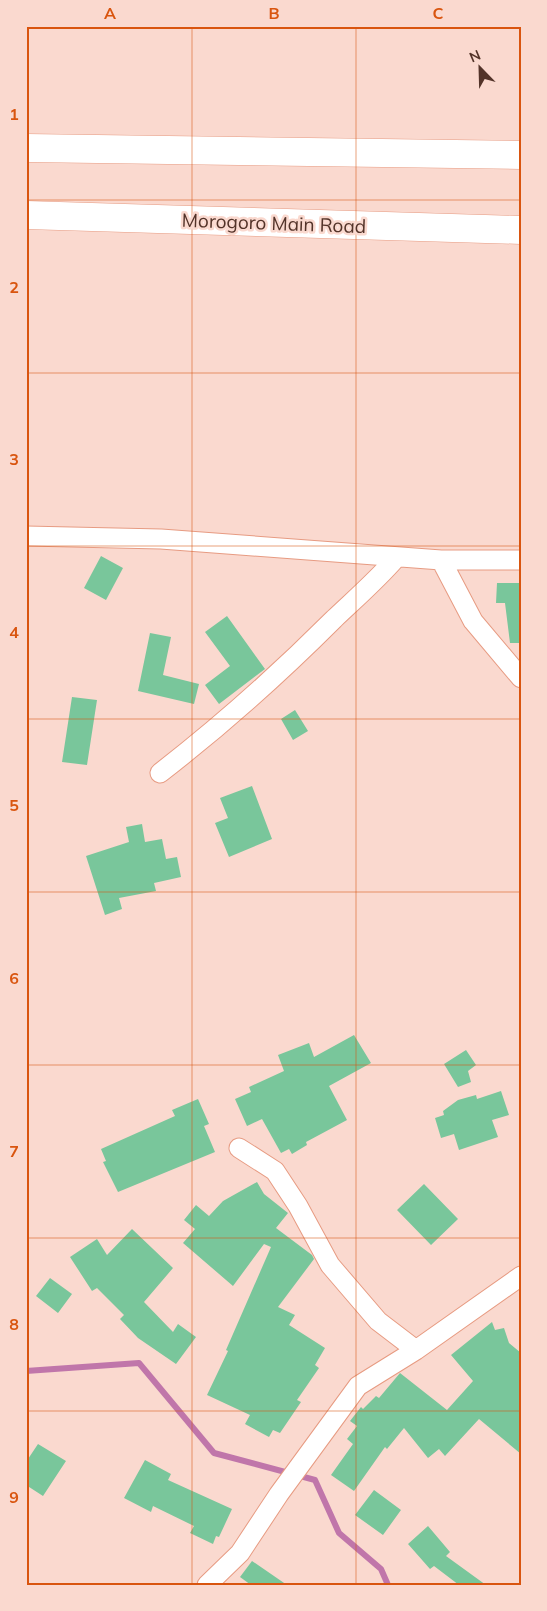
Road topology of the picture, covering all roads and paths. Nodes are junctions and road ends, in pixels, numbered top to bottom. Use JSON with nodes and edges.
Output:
{"nodes":[{"id":1,"x":26,"y":148,"type":"edge"},
{"id":2,"x":521,"y":155,"type":"edge"},
{"id":3,"x":26,"y":215,"type":"edge"},
{"id":4,"x":521,"y":230,"type":"edge"},
{"id":5,"x":26,"y":536,"type":"edge"},
{"id":6,"x":396,"y":558,"type":"junction"},
{"id":7,"x":442,"y":560,"type":"junction"},
{"id":8,"x":521,"y":560,"type":"edge"},
{"id":9,"x":521,"y":678,"type":"edge"},
{"id":10,"x":160,"y":773,"type":"dead end"},
{"id":11,"x":239,"y":1148,"type":"dead end"},
{"id":12,"x":521,"y":1276,"type":"edge"},
{"id":13,"x":416,"y":1350,"type":"junction"},
{"id":14,"x":207,"y":1585,"type":"edge"}],
"edges":[{"from":1,"to":2,"type":"highway"},
{"from":3,"to":4,"type":"highway","name":"Morogoro Main Road"},
{"from":5,"to":6,"type":"street"},
{"from":6,"to":7,"type":"street"},
{"from":6,"to":10,"type":"street"},
{"from":7,"to":8,"type":"street"},
{"from":7,"to":9,"type":"street"},
{"from":11,"to":13,"type":"street"},
{"from":12,"to":13,"type":"street"},
{"from":13,"to":14,"type":"street"}]}
